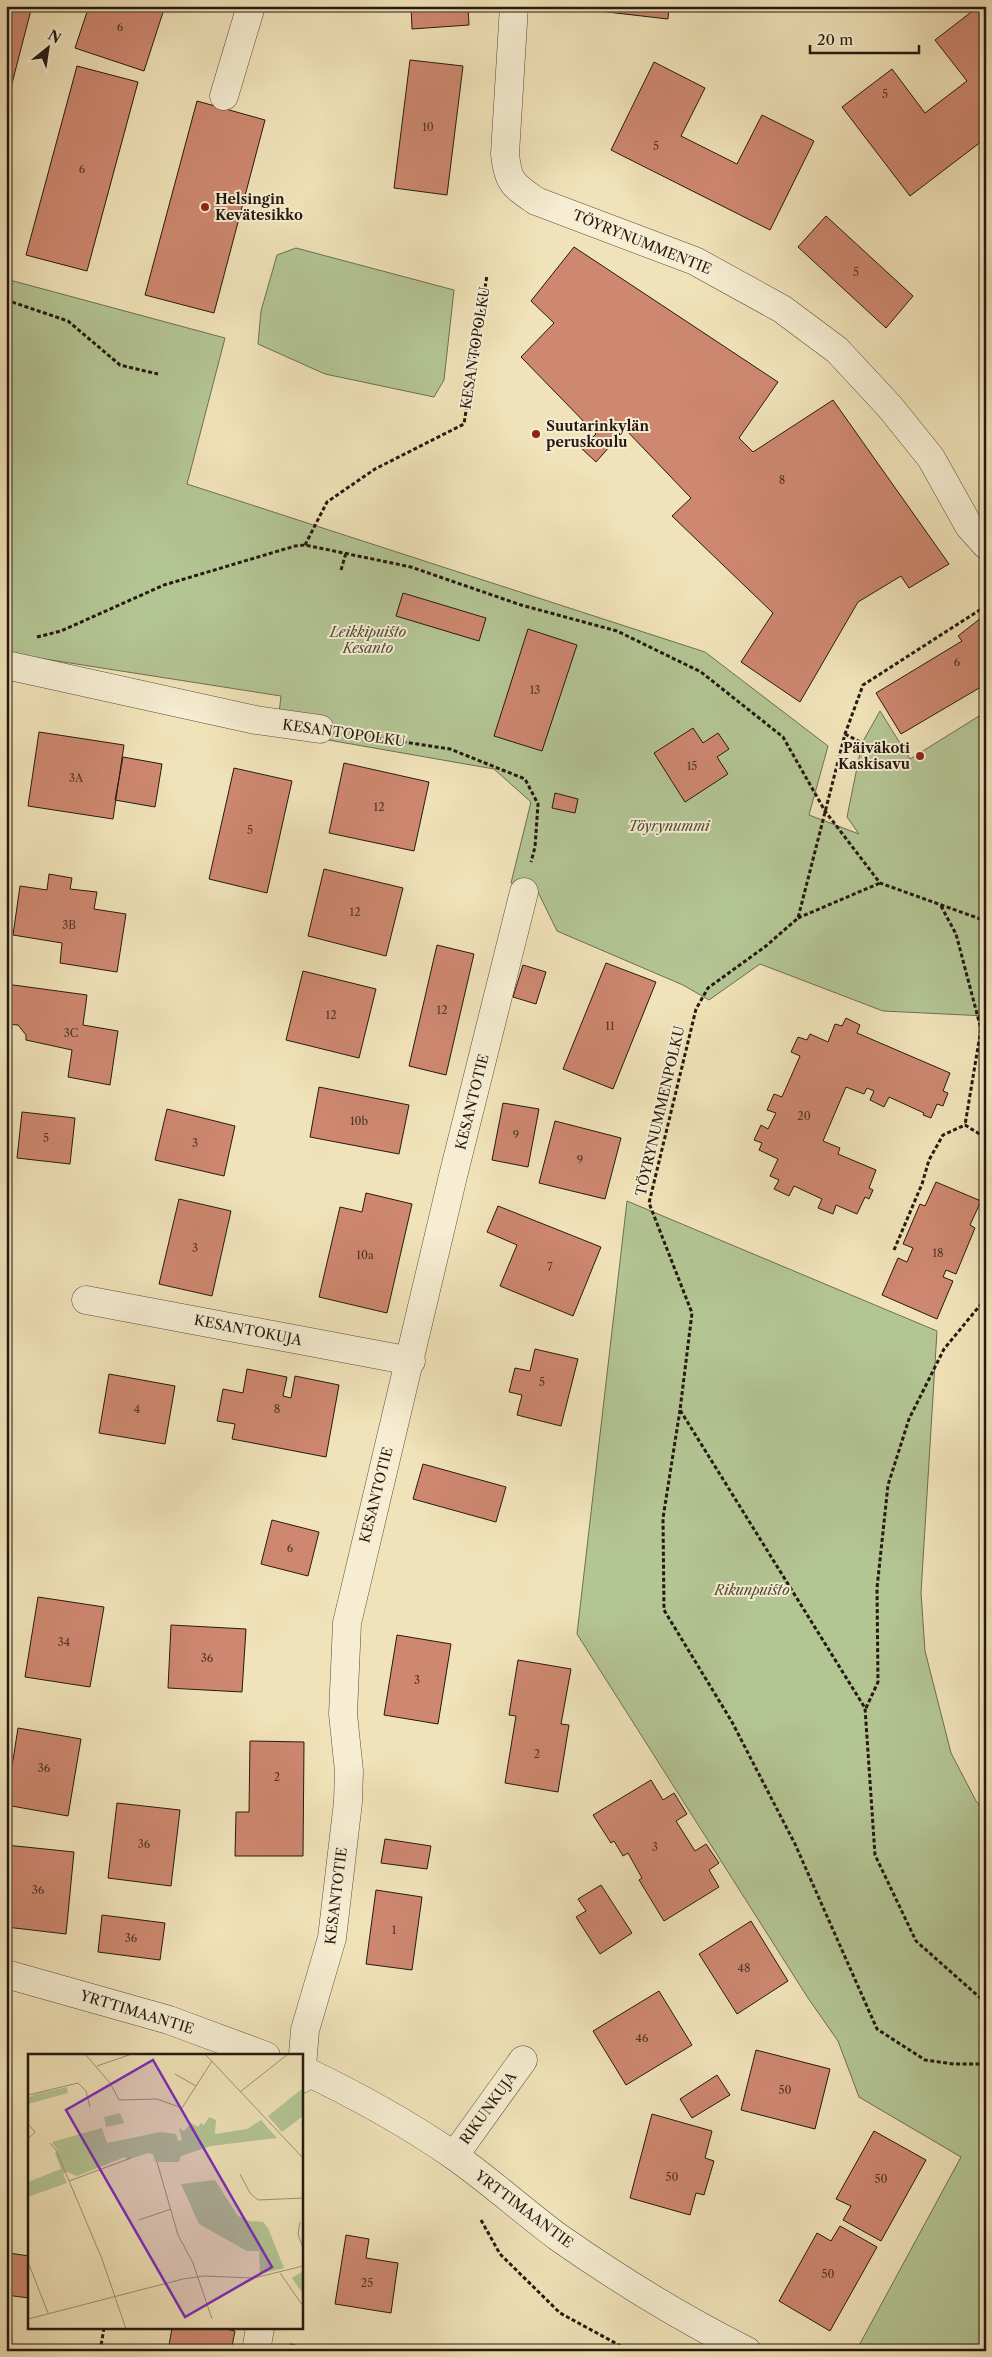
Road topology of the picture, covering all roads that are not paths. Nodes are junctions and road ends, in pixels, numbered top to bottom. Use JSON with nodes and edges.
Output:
{"nodes":[{"id":1,"x":250,"y":6,"type":"edge"},
{"id":2,"x":514,"y":6,"type":"edge"},
{"id":3,"x":224,"y":96,"type":"dead end"},
{"id":4,"x":986,"y":545,"type":"edge"},
{"id":5,"x":6,"y":665,"type":"edge"},
{"id":6,"x":320,"y":729,"type":"road end"},
{"id":7,"x":524,"y":892,"type":"road end"},
{"id":8,"x":86,"y":1300,"type":"dead end"},
{"id":9,"x":411,"y":1361,"type":"junction"},
{"id":10,"x":6,"y":1974,"type":"edge"},
{"id":11,"x":261,"y":2054,"type":"edge"},
{"id":12,"x":523,"y":2060,"type":"dead end"},
{"id":13,"x":302,"y":2069,"type":"edge"},
{"id":14,"x":454,"y":2156,"type":"junction"},
{"id":15,"x":260,"y":2330,"type":"edge"},
{"id":16,"x":256,"y":2351,"type":"edge"},
{"id":17,"x":747,"y":2351,"type":"edge"}],
"edges":[{"from":1,"to":3,"type":"street"},
{"from":2,"to":4,"type":"street","name":"TÖYRYNUMMENTIE"},
{"from":5,"to":6,"type":"street","name":"KESANTOPOLKU"},
{"from":7,"to":9,"type":"street","name":"KESANTOTIE"},
{"from":8,"to":9,"type":"street","name":"KESANTOKUJA"},
{"from":9,"to":13,"type":"street","name":"KESANTOTIE"},
{"from":10,"to":11,"type":"street","name":"YRTTIMAANTIE"},
{"from":12,"to":14,"type":"street","name":"RIKUNKUJA"},
{"from":13,"to":14,"type":"street","name":"YRTTIMAANTIE"},
{"from":14,"to":17,"type":"street","name":"YRTTIMAANTIE"},
{"from":15,"to":16,"type":"street"}]}
